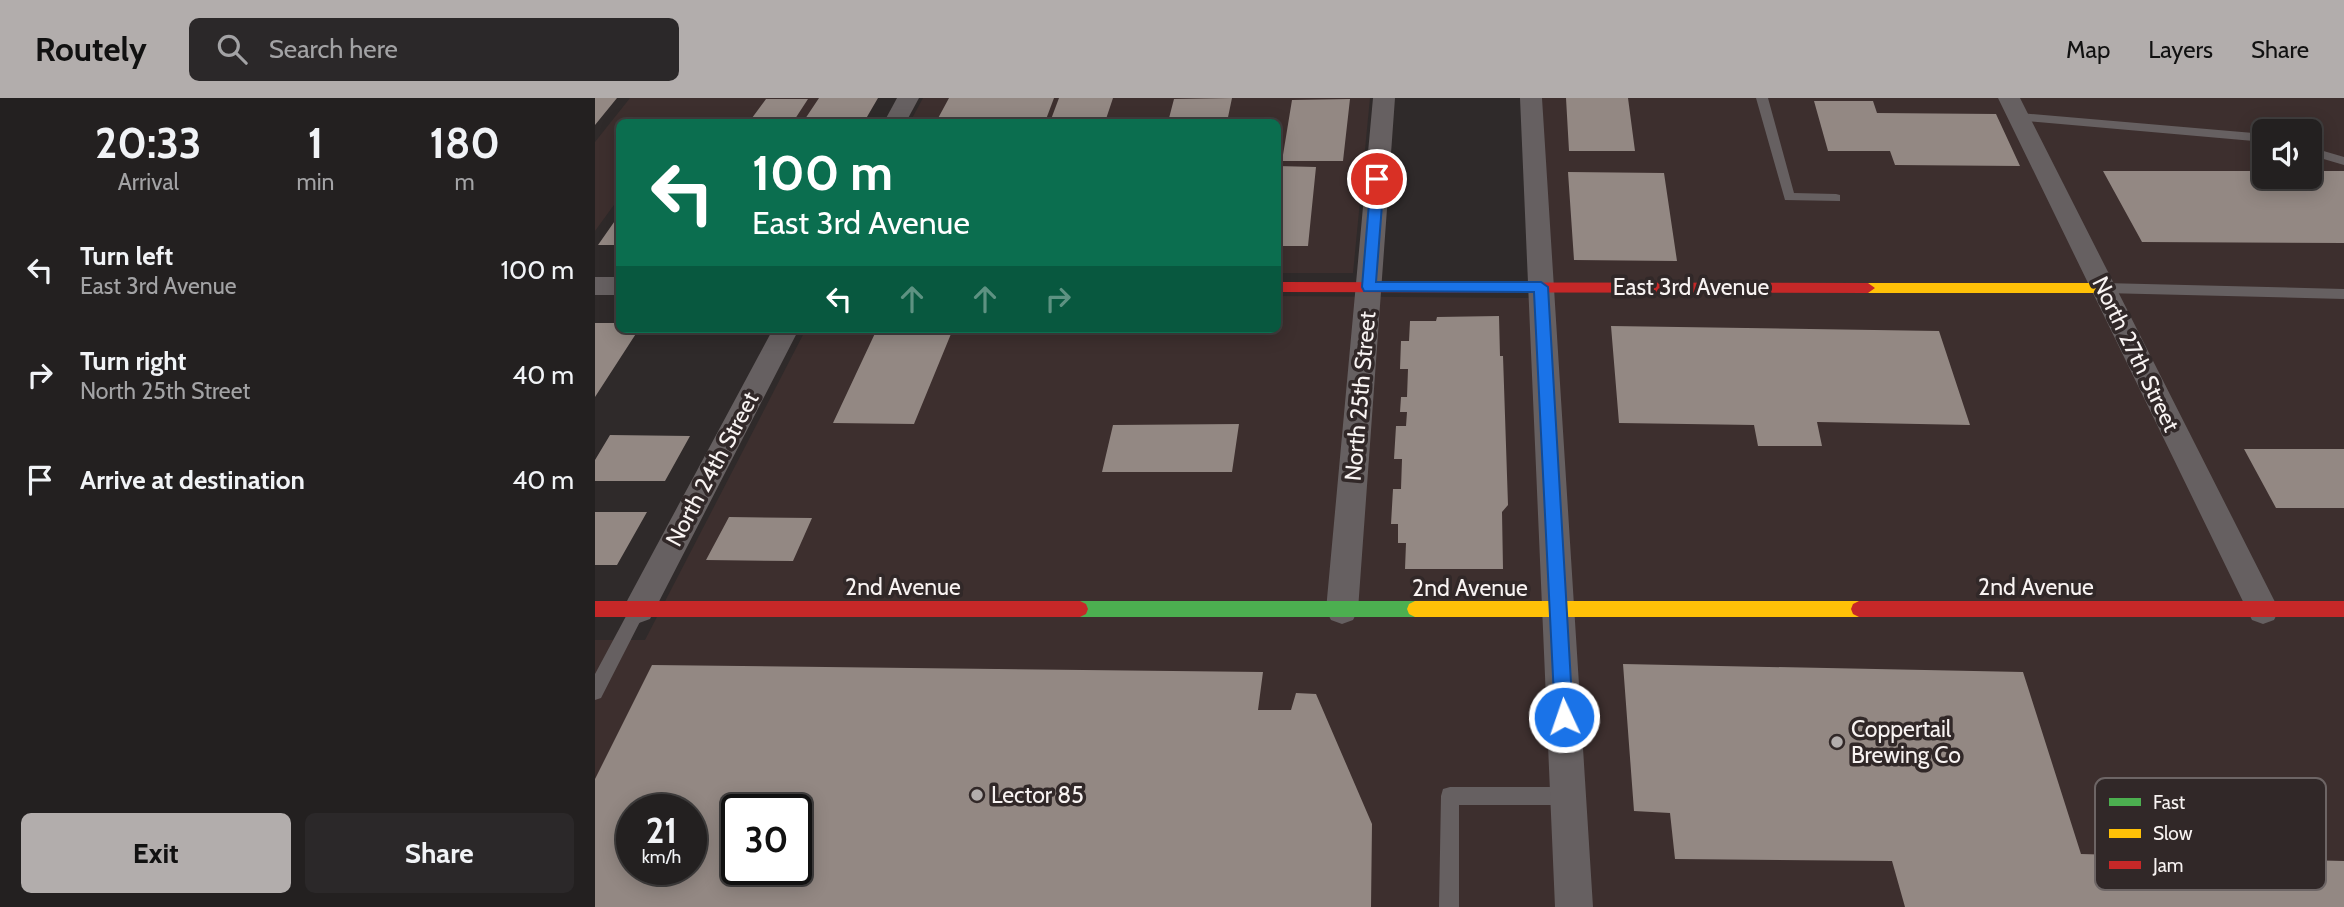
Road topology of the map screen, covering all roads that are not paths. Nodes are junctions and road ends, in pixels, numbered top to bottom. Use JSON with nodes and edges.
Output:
{"nodes":[{"id":1,"x":908,"y":98,"type":"edge"},
{"id":2,"x":1384,"y":98,"type":"edge"},
{"id":3,"x":1531,"y":98,"type":"edge"},
{"id":4,"x":1762,"y":98,"type":"edge"},
{"id":5,"x":2014,"y":107,"type":"edge"},
{"id":6,"x":897,"y":119,"type":"edge"},
{"id":7,"x":2252,"y":136,"type":"edge"},
{"id":8,"x":2322,"y":155,"type":"edge"},
{"id":9,"x":2344,"y":161,"type":"edge"},
{"id":10,"x":1836,"y":198,"type":"dead end"},
{"id":11,"x":595,"y":286,"type":"edge"},
{"id":12,"x":616,"y":286,"type":"edge"},
{"id":13,"x":1281,"y":287,"type":"edge"},
{"id":14,"x":1369,"y":287,"type":"junction"},
{"id":15,"x":1541,"y":287,"type":"junction"},
{"id":16,"x":2104,"y":288,"type":"junction"},
{"id":17,"x":2344,"y":294,"type":"edge"},
{"id":18,"x":784,"y":333,"type":"edge"},
{"id":19,"x":595,"y":609,"type":"edge"},
{"id":20,"x":639,"y":609,"type":"junction"},
{"id":21,"x":2344,"y":609,"type":"edge"},
{"id":22,"x":1342,"y":610,"type":"junction"},
{"id":23,"x":2263,"y":610,"type":"junction"},
{"id":24,"x":1558,"y":611,"type":"junction"},
{"id":25,"x":595,"y":692,"type":"edge"},
{"id":26,"x":1568,"y":796,"type":"junction"},
{"id":27,"x":1449,"y":907,"type":"edge"},
{"id":28,"x":1574,"y":907,"type":"edge"}],
"edges":[{"from":1,"to":6,"type":"street"},
{"from":2,"to":14,"type":"street","name":"North 25th Street"},
{"from":3,"to":15,"type":"street"},
{"from":4,"to":10,"type":"lane"},
{"from":5,"to":7,"type":"lane"},
{"from":5,"to":16,"type":"street","name":"North 27th Street"},
{"from":8,"to":9,"type":"lane"},
{"from":11,"to":12,"type":"street"},
{"from":13,"to":14,"type":"street","name":"East 3rd Avenue"},
{"from":14,"to":15,"type":"street","name":"East 3rd Avenue"},
{"from":14,"to":22,"type":"street","name":"North 25th Street"},
{"from":15,"to":16,"type":"street","name":"East 3rd Avenue"},
{"from":15,"to":24,"type":"street"},
{"from":16,"to":17,"type":"lane"},
{"from":16,"to":23,"type":"street","name":"North 27th Street"},
{"from":18,"to":20,"type":"street","name":"North 24th Street"},
{"from":19,"to":20,"type":"street","name":"2nd Avenue"},
{"from":20,"to":22,"type":"street","name":"2nd Avenue"},
{"from":20,"to":25,"type":"lane"},
{"from":21,"to":23,"type":"street","name":"2nd Avenue"},
{"from":22,"to":24,"type":"street","name":"2nd Avenue"},
{"from":23,"to":24,"type":"street","name":"2nd Avenue"},
{"from":24,"to":26,"type":"street"},
{"from":26,"to":27,"type":"lane"},
{"from":26,"to":28,"type":"street"}]}
